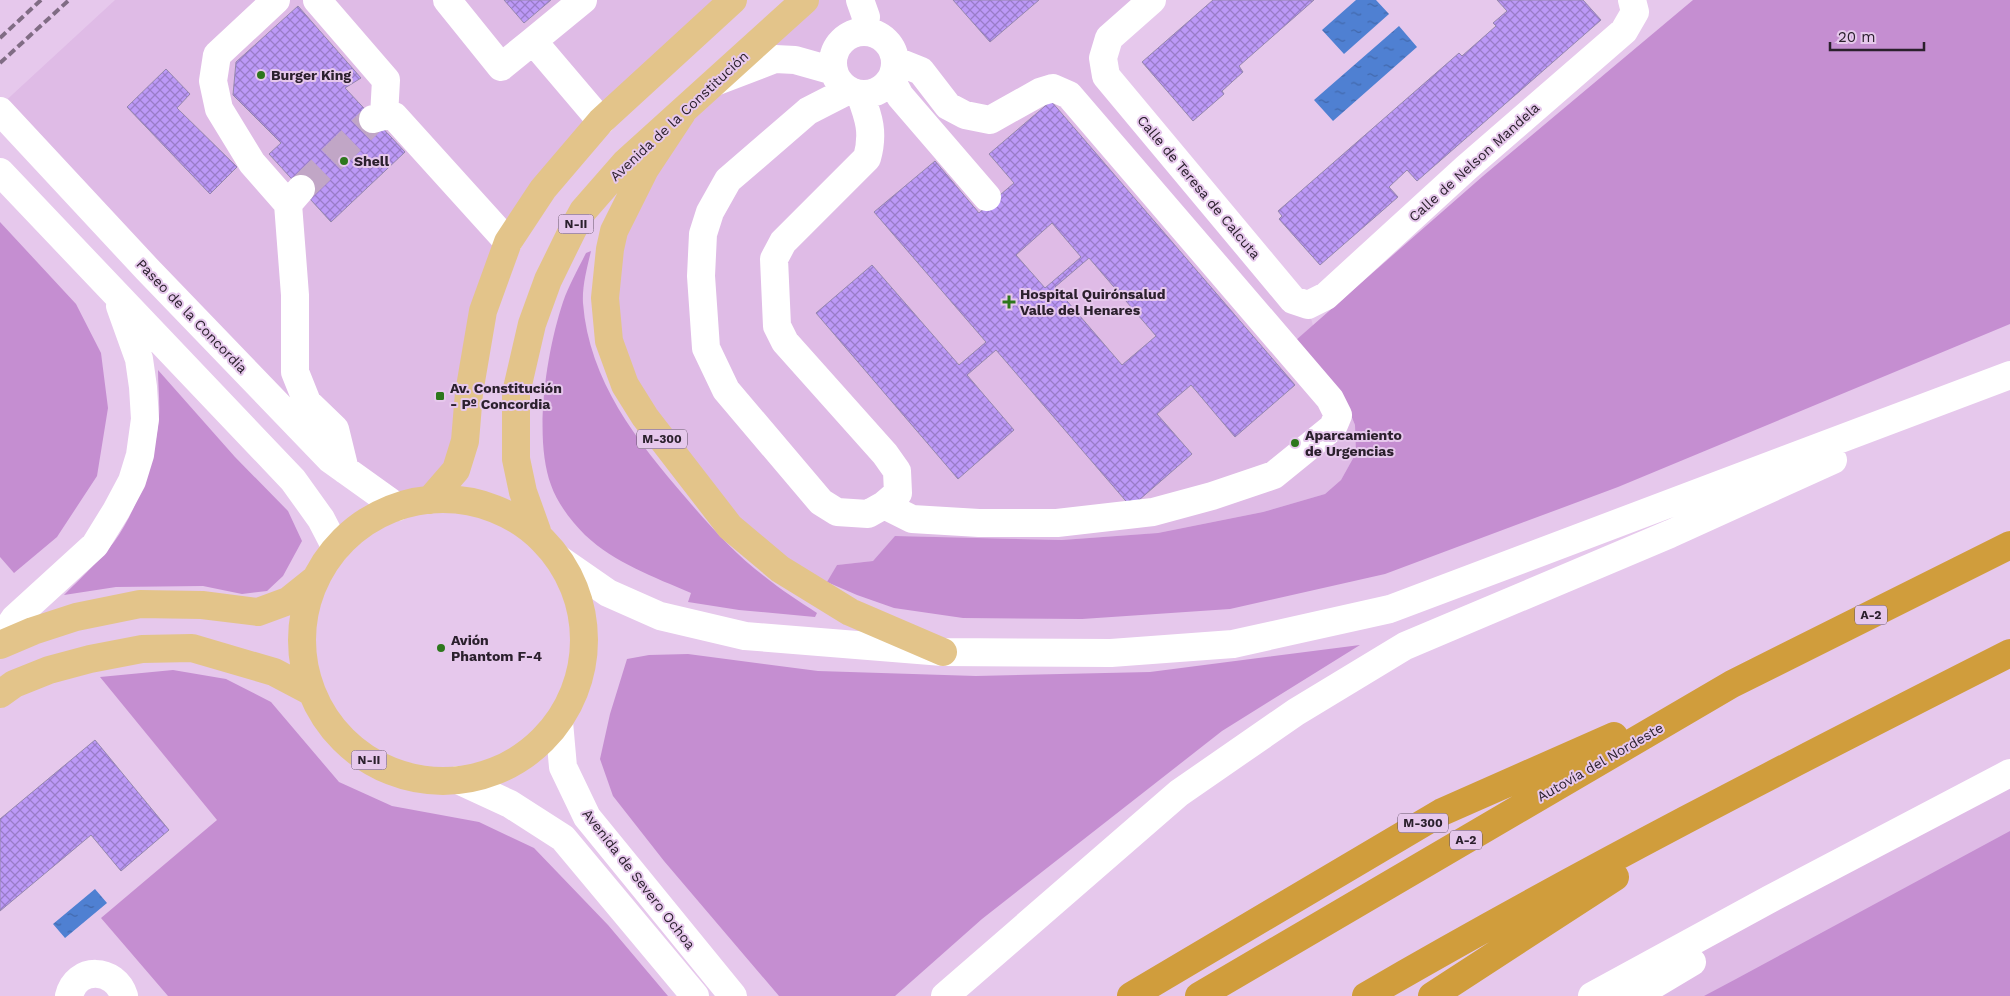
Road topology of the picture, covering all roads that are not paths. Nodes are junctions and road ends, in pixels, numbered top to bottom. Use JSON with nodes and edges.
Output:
{"nodes":[{"id":1,"x":276,"y":0,"type":"edge"},
{"id":2,"x":317,"y":0,"type":"edge"},
{"id":3,"x":447,"y":0,"type":"edge"},
{"id":4,"x":583,"y":0,"type":"edge"},
{"id":5,"x":733,"y":0,"type":"edge"},
{"id":6,"x":805,"y":0,"type":"edge"},
{"id":7,"x":860,"y":0,"type":"edge"},
{"id":8,"x":1152,"y":0,"type":"edge"},
{"id":9,"x":1634,"y":6,"type":"edge"},
{"id":10,"x":864,"y":32,"type":"junction"},
{"id":11,"x":533,"y":41,"type":"junction"},
{"id":12,"x":893,"y":70,"type":"junction"},
{"id":13,"x":715,"y":82,"type":"junction"},
{"id":14,"x":848,"y":85,"type":"junction"},
{"id":15,"x":0,"y":111,"type":"edge"},
{"id":16,"x":682,"y":113,"type":"junction"},
{"id":17,"x":601,"y":122,"type":"junction"},
{"id":18,"x":0,"y":172,"type":"edge"},
{"id":19,"x":987,"y":197,"type":"dead end"},
{"id":20,"x":508,"y":242,"type":"junction"},
{"id":21,"x":116,"y":295,"type":"junction"},
{"id":22,"x":1308,"y":305,"type":"joint"},
{"id":23,"x":2010,"y":375,"type":"edge"},
{"id":24,"x":2010,"y":380,"type":"edge"},
{"id":25,"x":345,"y":470,"type":"junction"},
{"id":26,"x":430,"y":500,"type":"junction"},
{"id":27,"x":884,"y":505,"type":"junction"},
{"id":28,"x":397,"y":507,"type":"junction"},
{"id":29,"x":538,"y":531,"type":"junction"},
{"id":30,"x":2010,"y":545,"type":"edge"},
{"id":31,"x":336,"y":548,"type":"junction"},
{"id":32,"x":559,"y":559,"type":"junction"},
{"id":33,"x":315,"y":580,"type":"junction"},
{"id":34,"x":0,"y":639,"type":"edge"},
{"id":35,"x":0,"y":645,"type":"edge"},
{"id":36,"x":943,"y":652,"type":"junction"},
{"id":37,"x":2010,"y":653,"type":"edge"},
{"id":38,"x":1732,"y":684,"type":"junction"},
{"id":39,"x":310,"y":691,"type":"junction"},
{"id":40,"x":0,"y":694,"type":"edge"},
{"id":41,"x":559,"y":722,"type":"junction"},
{"id":42,"x":1779,"y":770,"type":"junction"},
{"id":43,"x":2010,"y":774,"type":"edge"},
{"id":44,"x":458,"y":780,"type":"junction"},
{"id":45,"x":2010,"y":781,"type":"edge"},
{"id":46,"x":69,"y":996,"type":"edge"},
{"id":47,"x":124,"y":996,"type":"edge"},
{"id":48,"x":695,"y":996,"type":"edge"},
{"id":49,"x":732,"y":996,"type":"edge"},
{"id":50,"x":945,"y":996,"type":"edge"},
{"id":51,"x":1131,"y":996,"type":"edge"},
{"id":52,"x":1199,"y":996,"type":"edge"},
{"id":53,"x":1366,"y":996,"type":"edge"},
{"id":54,"x":1432,"y":996,"type":"edge"},
{"id":55,"x":1592,"y":996,"type":"edge"},
{"id":56,"x":1635,"y":996,"type":"edge"}],
"edges":[{"from":1,"to":25,"type":"street"},
{"from":2,"to":20,"type":"street"},
{"from":3,"to":11,"type":"street"},
{"from":4,"to":11,"type":"street"},
{"from":5,"to":17,"type":"main road"},
{"from":6,"to":13,"type":"main road","name":"Avenida de la Constitución","number":"N-II"},
{"from":7,"to":10,"type":"street"},
{"from":8,"to":22,"type":"street","name":"Calle de Teresa de Calcuta"},
{"from":9,"to":22,"type":"street","name":"Calle de Nelson Mandela"},
{"from":10,"to":12,"type":"street"},
{"from":10,"to":14,"type":"street"},
{"from":11,"to":17,"type":"street"},
{"from":12,"to":14,"type":"street"},
{"from":12,"to":19,"type":"street"},
{"from":12,"to":27,"type":"street"},
{"from":13,"to":14,"type":"street"},
{"from":13,"to":16,"type":"main road","name":"Avenida de la Constitución","number":"N-II"},
{"from":14,"to":27,"type":"street"},
{"from":14,"to":27,"type":"street"},
{"from":15,"to":25,"type":"street","name":"Paseo de la Concordia"},
{"from":16,"to":29,"type":"main road","name":"Avenida de la Constitución","number":"N-II"},
{"from":16,"to":36,"type":"main road","number":"M-300"},
{"from":17,"to":20,"type":"main road"},
{"from":18,"to":21,"type":"street"},
{"from":20,"to":26,"type":"main road"},
{"from":21,"to":31,"type":"street"},
{"from":21,"to":34,"type":"street"},
{"from":23,"to":36,"type":"street","number":"M-300"},
{"from":24,"to":50,"type":"street"},
{"from":25,"to":28,"type":"street","name":"Paseo de la Concordia"},
{"from":26,"to":28,"type":"main road","number":"N-II"},
{"from":26,"to":29,"type":"main road","number":"N-II"},
{"from":28,"to":31,"type":"main road","number":"N-II"},
{"from":29,"to":32,"type":"main road","number":"N-II"},
{"from":30,"to":38,"type":"highway","name":"Autovía del Nordeste","number":"A-2"},
{"from":31,"to":33,"type":"main road","number":"N-II"},
{"from":32,"to":36,"type":"street","number":"M-300"},
{"from":32,"to":41,"type":"main road","number":"N-II"},
{"from":33,"to":35,"type":"main road"},
{"from":33,"to":39,"type":"main road","number":"N-II"},
{"from":37,"to":42,"type":"highway"},
{"from":38,"to":51,"type":"highway","number":"M-300"},
{"from":38,"to":52,"type":"highway","name":"Autovía del Nordeste","number":"A-2"},
{"from":39,"to":40,"type":"main road"},
{"from":39,"to":44,"type":"main road","number":"N-II"},
{"from":41,"to":44,"type":"main road","number":"N-II"},
{"from":41,"to":49,"type":"street","name":"Avenida de Severo Ochoa"},
{"from":42,"to":53,"type":"highway"},
{"from":42,"to":54,"type":"highway"},
{"from":43,"to":55,"type":"street"},
{"from":44,"to":48,"type":"street"},
{"from":45,"to":56,"type":"street"},
{"from":46,"to":47,"type":"street"}]}
